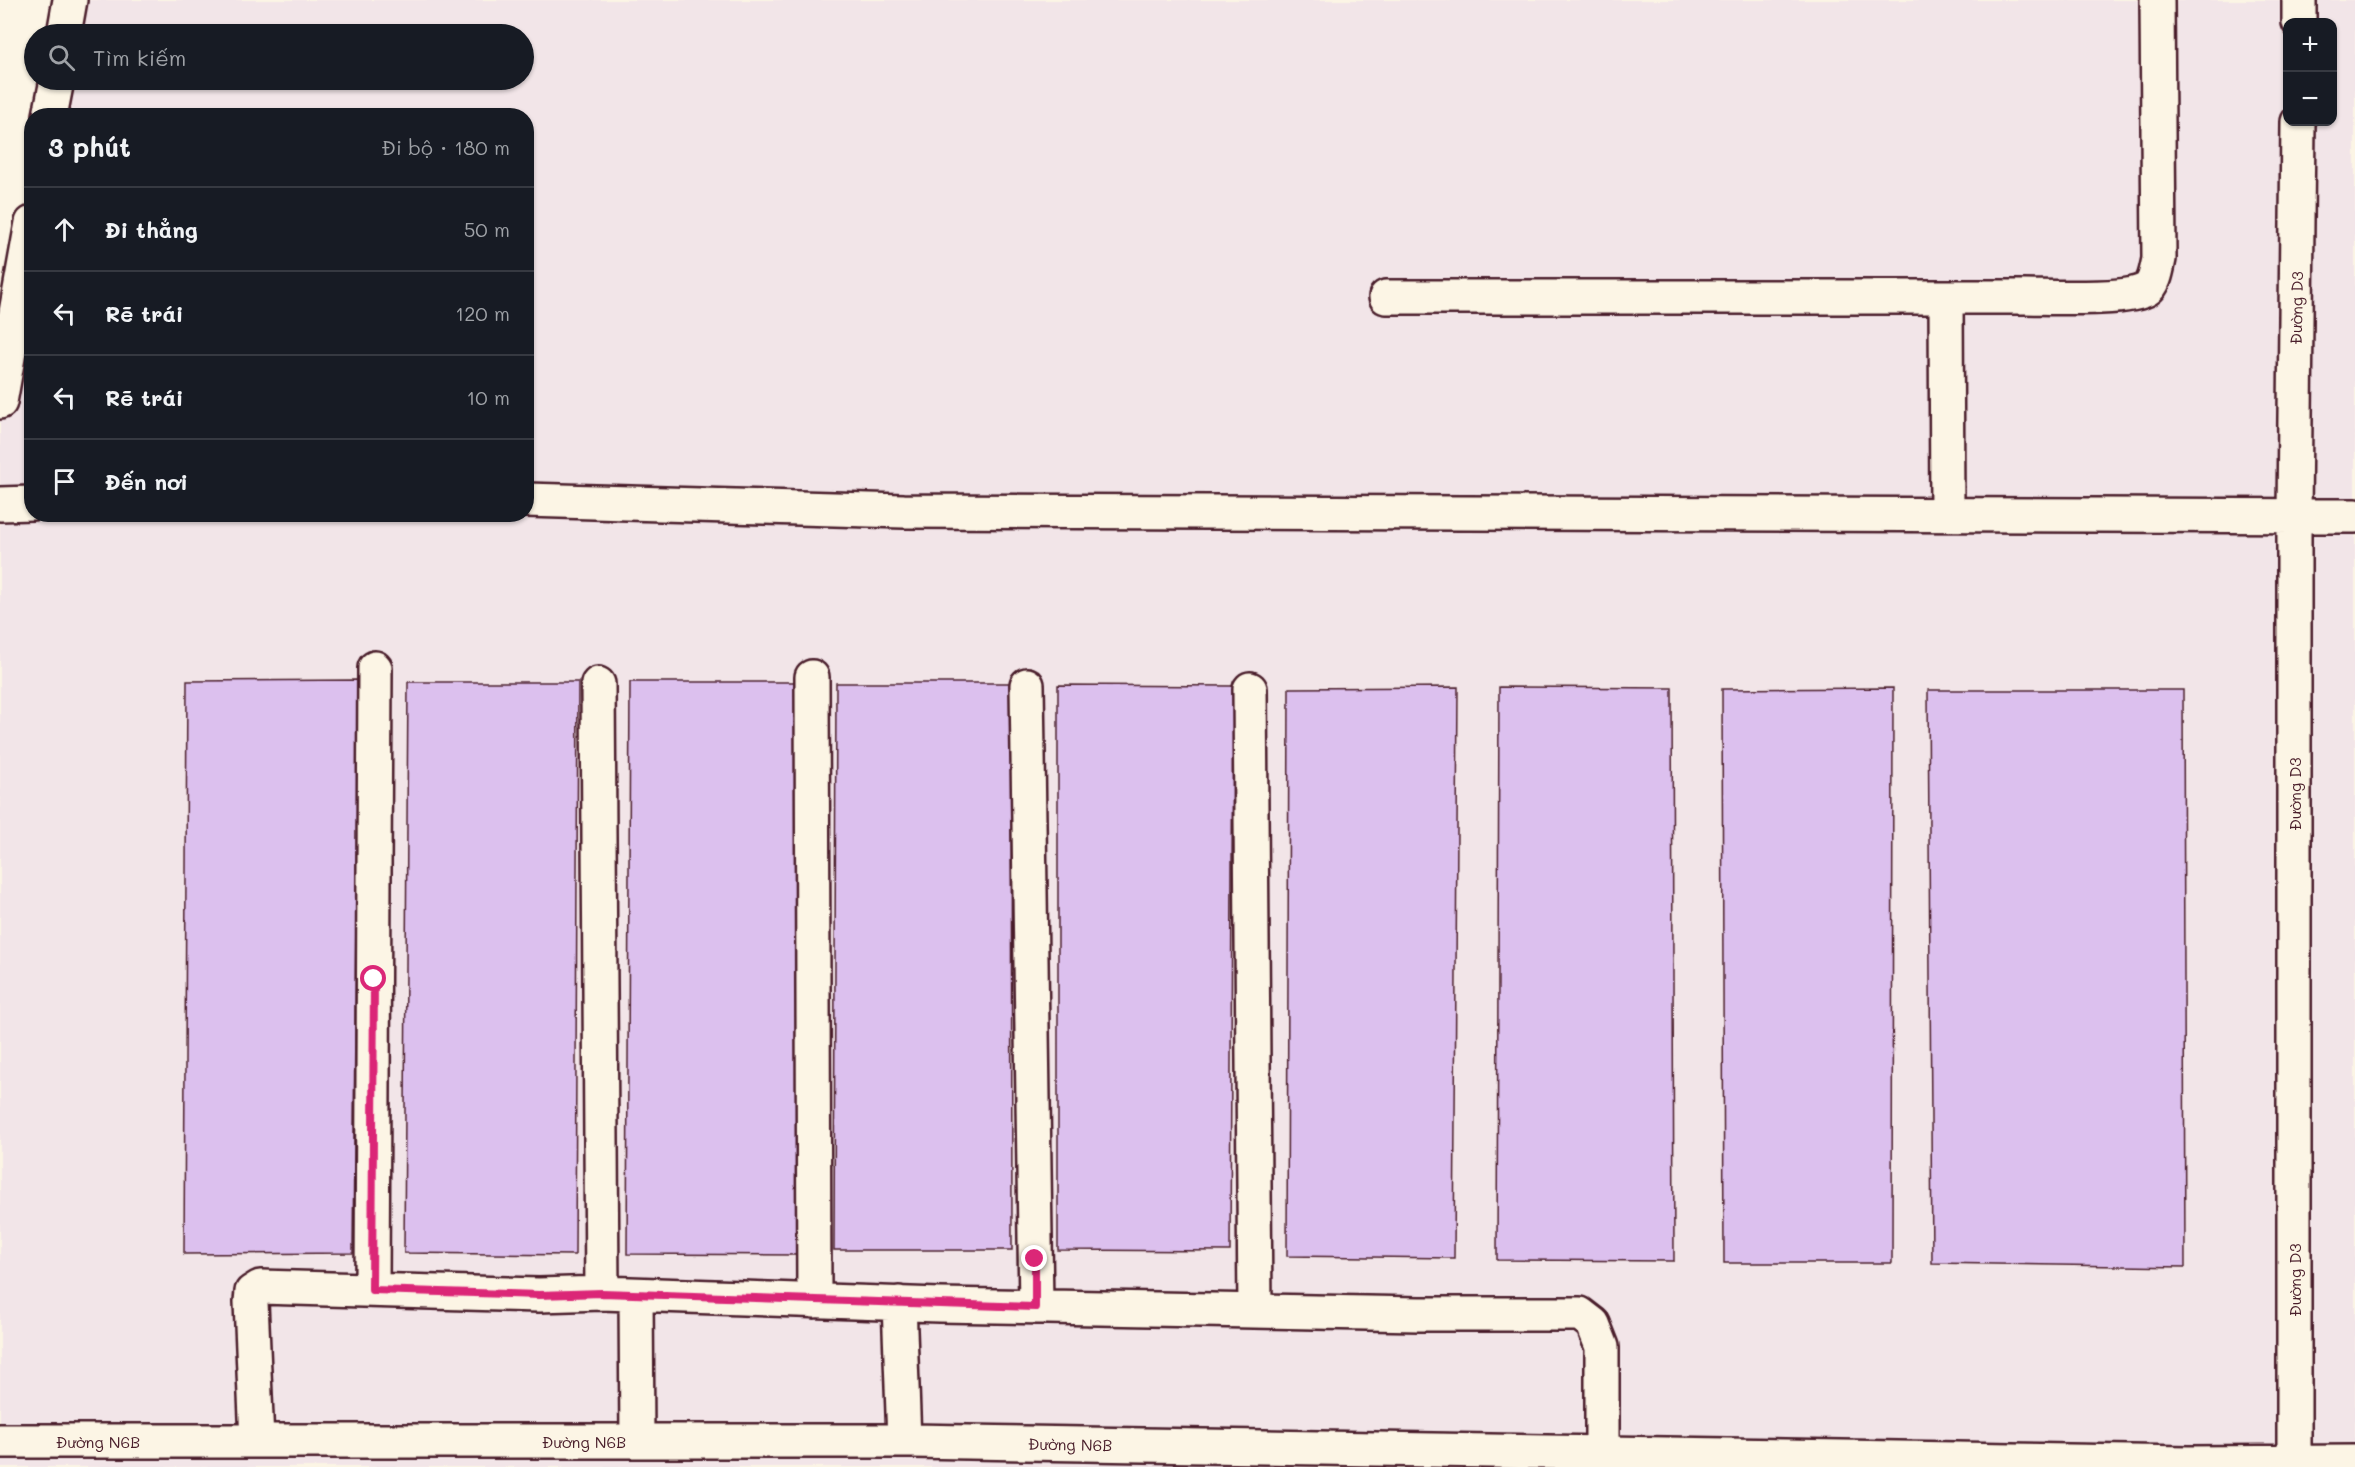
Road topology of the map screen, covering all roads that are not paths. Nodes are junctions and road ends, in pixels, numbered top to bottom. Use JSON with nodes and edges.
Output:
{"nodes":[{"id":1,"x":70,"y":0,"type":"edge"},
{"id":2,"x":2157,"y":0,"type":"edge"},
{"id":3,"x":2299,"y":0,"type":"edge"},
{"id":4,"x":2299,"y":18,"type":"edge"},
{"id":5,"x":66,"y":24,"type":"edge"},
{"id":6,"x":55,"y":90,"type":"edge"},
{"id":7,"x":52,"y":108,"type":"edge"},
{"id":8,"x":2298,"y":126,"type":"edge"},
{"id":9,"x":24,"y":268,"type":"edge"},
{"id":10,"x":1386,"y":297,"type":"dead end"},
{"id":11,"x":1946,"y":298,"type":"junction"},
{"id":12,"x":0,"y":402,"type":"edge"},
{"id":13,"x":534,"y":500,"type":"edge"},
{"id":14,"x":24,"y":503,"type":"edge"},
{"id":15,"x":0,"y":504,"type":"edge"},
{"id":16,"x":1947,"y":514,"type":"junction"},
{"id":17,"x":2294,"y":515,"type":"junction"},
{"id":18,"x":2355,"y":516,"type":"edge"},
{"id":19,"x":375,"y":668,"type":"dead end"},
{"id":20,"x":812,"y":677,"type":"dead end"},
{"id":21,"x":598,"y":684,"type":"dead end"},
{"id":22,"x":1028,"y":685,"type":"dead end"},
{"id":23,"x":1250,"y":689,"type":"dead end"},
{"id":24,"x":372,"y":1290,"type":"junction"},
{"id":25,"x":602,"y":1293,"type":"junction"},
{"id":26,"x":636,"y":1295,"type":"junction"},
{"id":27,"x":814,"y":1301,"type":"junction"},
{"id":28,"x":899,"y":1303,"type":"junction"},
{"id":29,"x":1035,"y":1307,"type":"junction"},
{"id":30,"x":1254,"y":1311,"type":"junction"},
{"id":31,"x":0,"y":1441,"type":"edge"},
{"id":32,"x":257,"y":1441,"type":"junction"},
{"id":33,"x":637,"y":1441,"type":"junction"},
{"id":34,"x":904,"y":1441,"type":"junction"},
{"id":35,"x":1602,"y":1453,"type":"junction"},
{"id":36,"x":2355,"y":1462,"type":"edge"},
{"id":37,"x":2294,"y":1464,"type":"edge"}],
"edges":[{"from":1,"to":5,"type":"street"},
{"from":2,"to":11,"type":"street"},
{"from":3,"to":4,"type":"street"},
{"from":6,"to":7,"type":"street"},
{"from":8,"to":17,"type":"street","name":"Đường D3"},
{"from":9,"to":12,"type":"street"},
{"from":10,"to":11,"type":"street"},
{"from":11,"to":16,"type":"street"},
{"from":13,"to":16,"type":"street"},
{"from":14,"to":15,"type":"street"},
{"from":16,"to":17,"type":"street"},
{"from":17,"to":18,"type":"street"},
{"from":17,"to":37,"type":"street","name":"Đường D3"},
{"from":19,"to":24,"type":"street"},
{"from":20,"to":27,"type":"street"},
{"from":21,"to":25,"type":"street"},
{"from":22,"to":29,"type":"street"},
{"from":23,"to":30,"type":"street"},
{"from":24,"to":25,"type":"street"},
{"from":24,"to":32,"type":"street"},
{"from":25,"to":26,"type":"street"},
{"from":26,"to":27,"type":"street"},
{"from":26,"to":33,"type":"street"},
{"from":27,"to":28,"type":"street"},
{"from":28,"to":29,"type":"street"},
{"from":28,"to":34,"type":"street"},
{"from":29,"to":30,"type":"street"},
{"from":30,"to":35,"type":"street"},
{"from":31,"to":32,"type":"street","name":"Đường N6B"},
{"from":32,"to":33,"type":"street","name":"Đường N6B"},
{"from":33,"to":34,"type":"street","name":"Đường N6B"},
{"from":34,"to":35,"type":"street","name":"Đường N6B"},
{"from":35,"to":37,"type":"street","name":"Đường N6B"},
{"from":36,"to":37,"type":"street","name":"Đường N6B"}]}
